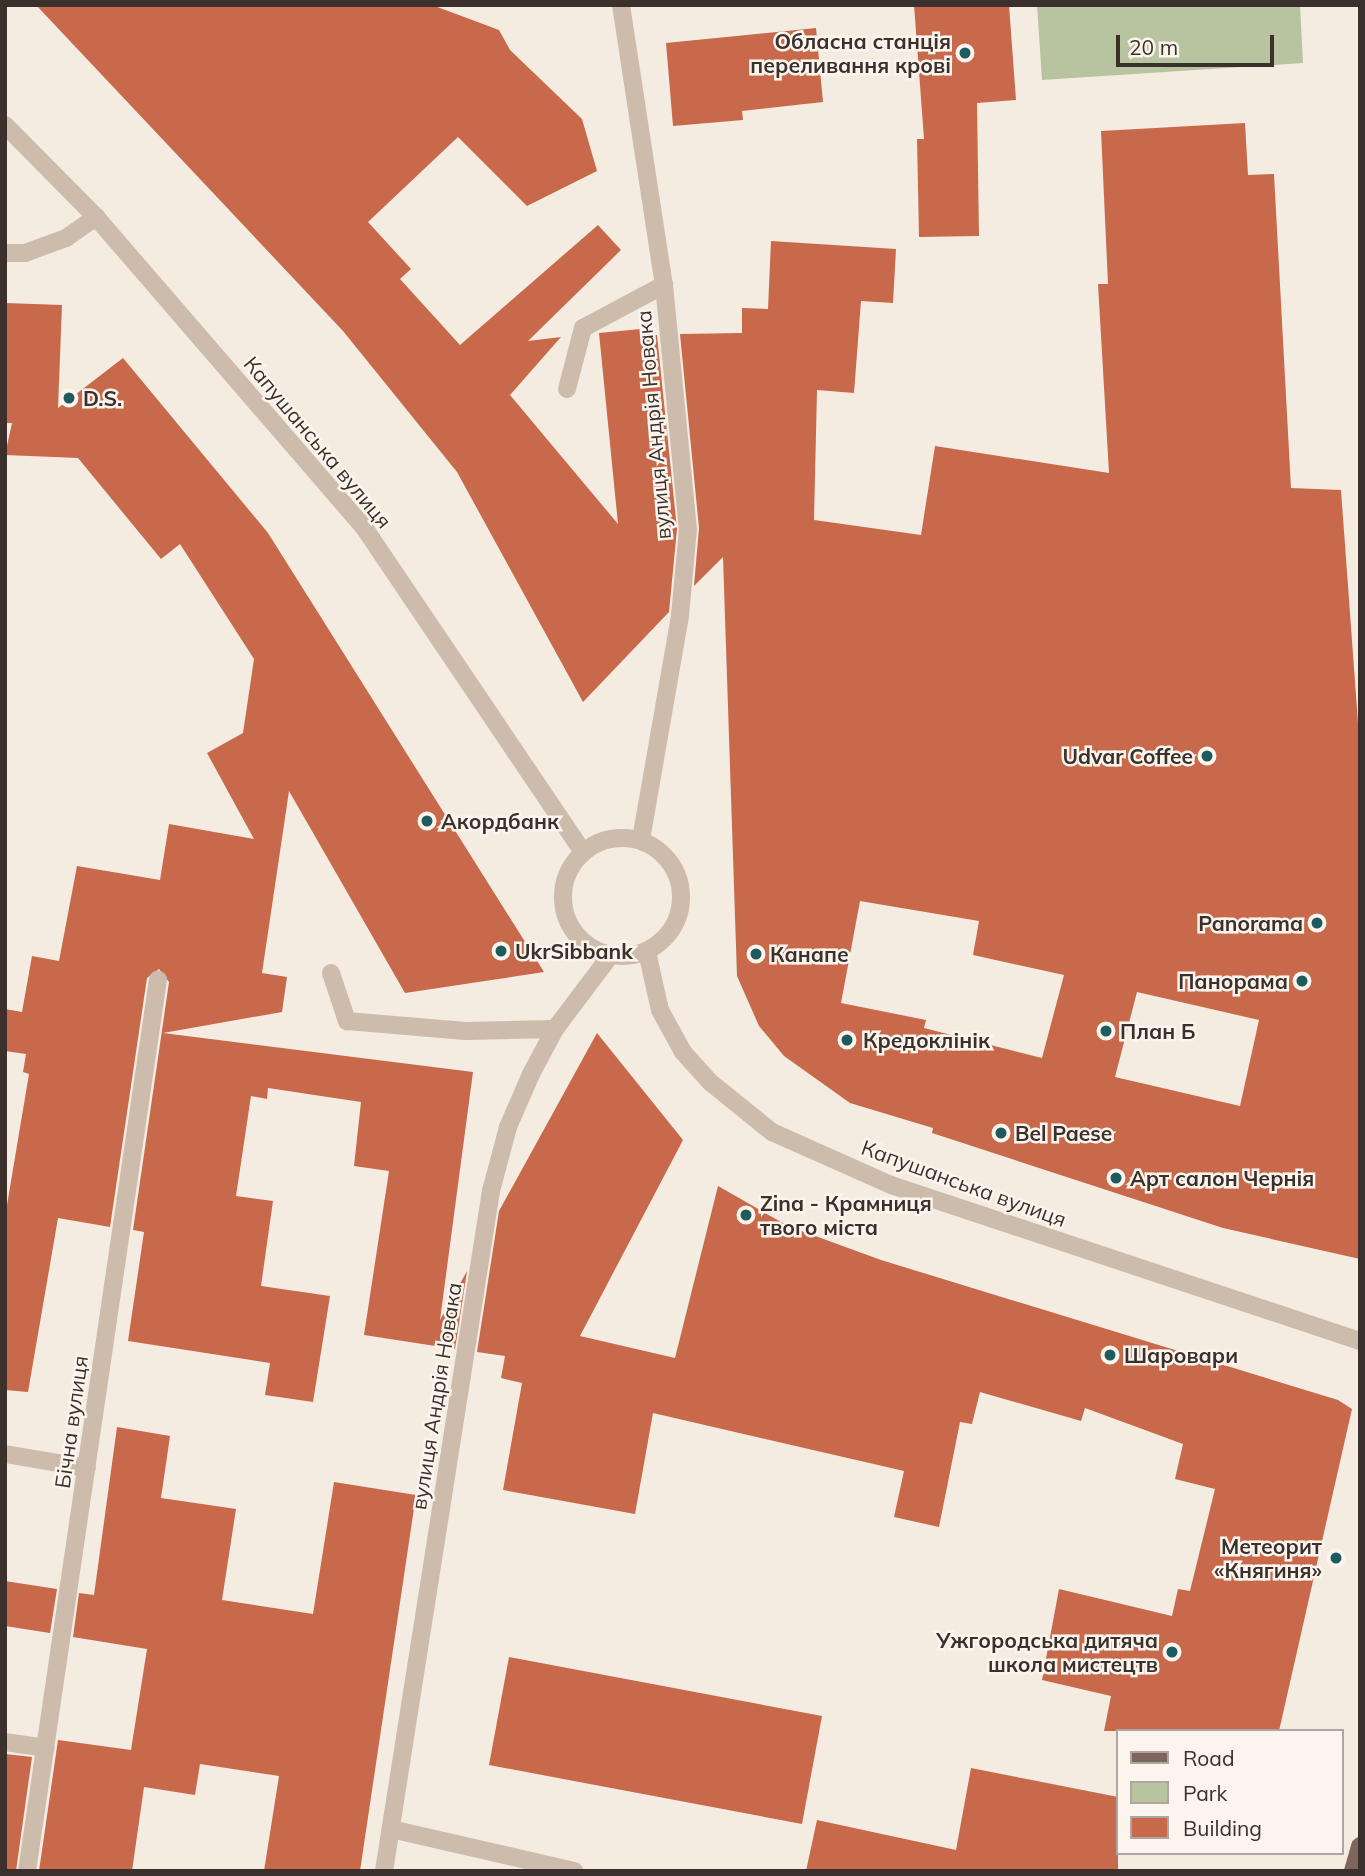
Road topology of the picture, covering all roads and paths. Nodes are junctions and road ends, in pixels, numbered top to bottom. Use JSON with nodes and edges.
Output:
{"nodes":[{"id":1,"x":621,"y":5,"type":"edge"},
{"id":2,"x":5,"y":125,"type":"edge"},
{"id":3,"x":96,"y":217,"type":"junction"},
{"id":4,"x":5,"y":253,"type":"edge"},
{"id":5,"x":664,"y":285,"type":"junction"},
{"id":6,"x":567,"y":389,"type":"dead end"},
{"id":7,"x":641,"y":840,"type":"junction"},
{"id":8,"x":583,"y":852,"type":"junction"},
{"id":9,"x":647,"y":951,"type":"junction"},
{"id":10,"x":610,"y":956,"type":"junction"},
{"id":11,"x":331,"y":974,"type":"dead end"},
{"id":12,"x":158,"y":980,"type":"dead end"},
{"id":13,"x":555,"y":1029,"type":"junction"},
{"id":14,"x":1360,"y":1341,"type":"edge"},
{"id":15,"x":5,"y":1454,"type":"edge"},
{"id":16,"x":87,"y":1468,"type":"junction"},
{"id":17,"x":5,"y":1742,"type":"edge"},
{"id":18,"x":46,"y":1748,"type":"junction"},
{"id":19,"x":391,"y":1829,"type":"junction"},
{"id":20,"x":1360,"y":1846,"type":"edge"},
{"id":21,"x":27,"y":1871,"type":"edge"},
{"id":22,"x":384,"y":1871,"type":"edge"},
{"id":23,"x":574,"y":1871,"type":"edge"},
{"id":24,"x":1353,"y":1871,"type":"edge"}],
"edges":[{"from":1,"to":5,"type":"street","name":"вулиця Андрія Новака"},
{"from":2,"to":3,"type":"street","name":"Капушанська вулиця"},
{"from":3,"to":4,"type":"street"},
{"from":3,"to":8,"type":"street","name":"Капушанська вулиця"},
{"from":5,"to":6,"type":"street"},
{"from":5,"to":7,"type":"street","name":"вулиця Андрія Новака"},
{"from":7,"to":8,"type":"street"},
{"from":7,"to":9,"type":"street"},
{"from":8,"to":10,"type":"street"},
{"from":9,"to":10,"type":"street"},
{"from":9,"to":14,"type":"street","name":"Капушанська вулиця"},
{"from":10,"to":13,"type":"street","name":"вулиця Андрія Новака"},
{"from":11,"to":13,"type":"street"},
{"from":12,"to":16,"type":"street","name":"Бічна вулиця"},
{"from":13,"to":19,"type":"street","name":"вулиця Андрія Новака"},
{"from":15,"to":16,"type":"street"},
{"from":16,"to":18,"type":"street","name":"Бічна вулиця"},
{"from":17,"to":18,"type":"street"},
{"from":18,"to":21,"type":"street","name":"Бічна вулиця"},
{"from":19,"to":22,"type":"street","name":"вулиця Андрія Новака"},
{"from":19,"to":23,"type":"street"},
{"from":20,"to":24,"type":"main road"}]}
